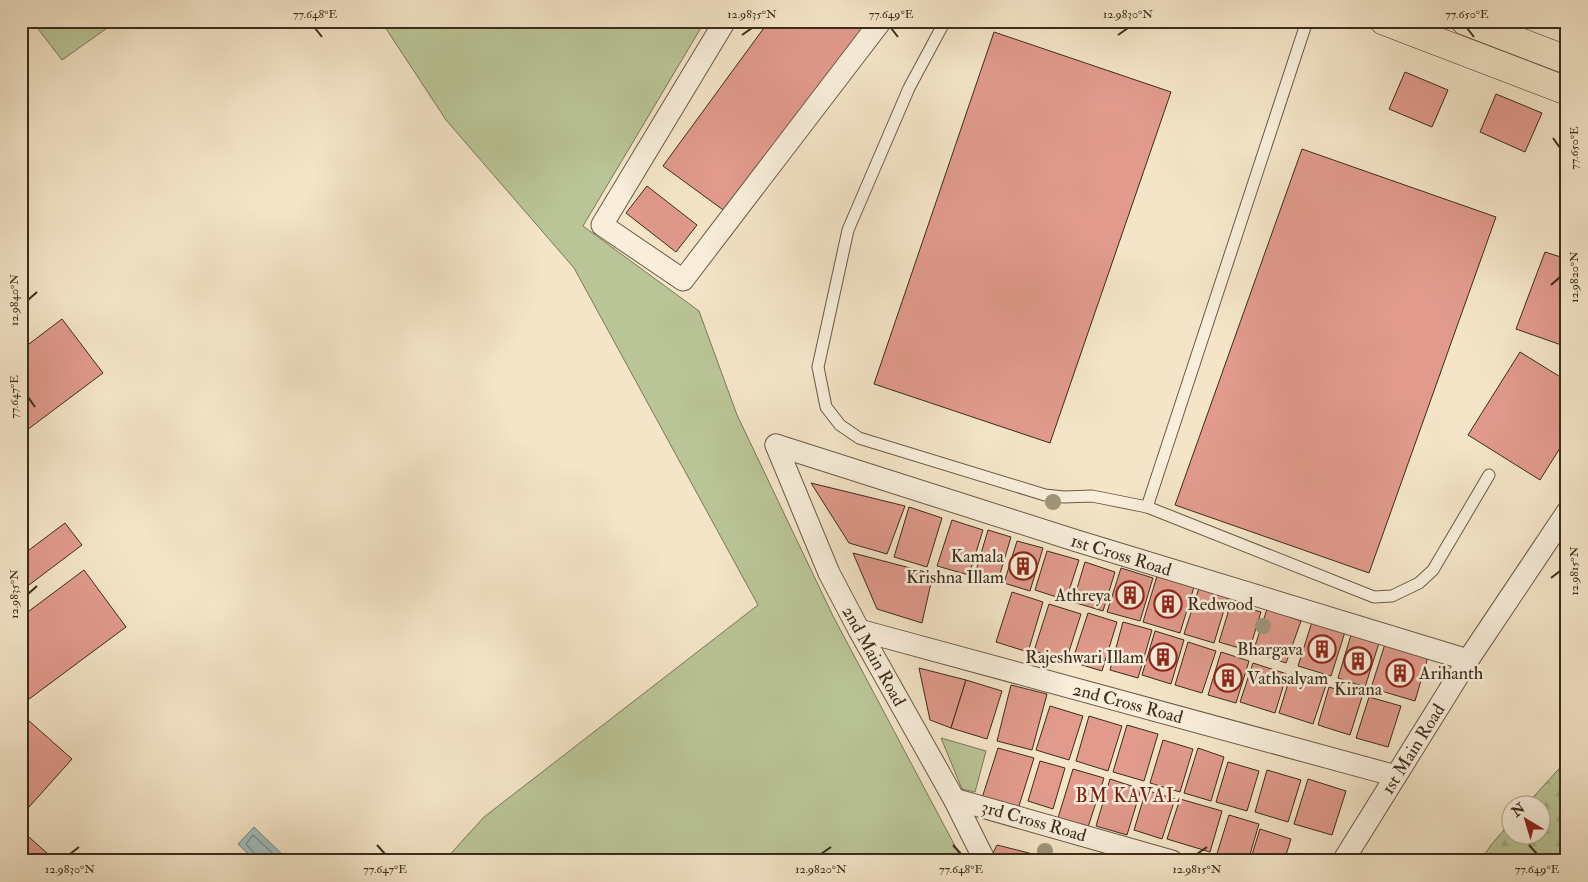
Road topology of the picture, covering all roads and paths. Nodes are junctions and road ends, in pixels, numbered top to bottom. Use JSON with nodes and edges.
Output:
{"nodes":[{"id":1,"x":725,"y":21,"type":"edge"},
{"id":2,"x":881,"y":21,"type":"edge"},
{"id":3,"x":945,"y":21,"type":"edge"},
{"id":4,"x":1307,"y":21,"type":"edge"},
{"id":5,"x":1384,"y":21,"type":"edge"},
{"id":6,"x":1465,"y":21,"type":"edge"},
{"id":7,"x":1567,"y":60,"type":"edge"},
{"id":8,"x":1567,"y":91,"type":"edge"},
{"id":9,"x":776,"y":445,"type":"joint"},
{"id":10,"x":1489,"y":475,"type":"dead end"},
{"id":11,"x":1147,"y":507,"type":"junction"},
{"id":12,"x":1567,"y":512,"type":"edge"},
{"id":13,"x":859,"y":630,"type":"junction"},
{"id":14,"x":1468,"y":660,"type":"junction"},
{"id":15,"x":1396,"y":776,"type":"junction"},
{"id":16,"x":954,"y":799,"type":"junction"},
{"id":17,"x":985,"y":861,"type":"edge"},
{"id":18,"x":1172,"y":861,"type":"edge"},
{"id":19,"x":1342,"y":861,"type":"edge"}],
"edges":[{"from":1,"to":2,"type":"street"},
{"from":3,"to":11,"type":"lane"},
{"from":4,"to":11,"type":"lane"},
{"from":5,"to":8,"type":"main road"},
{"from":6,"to":7,"type":"main road"},
{"from":9,"to":13,"type":"street","name":"2nd Main Road"},
{"from":9,"to":14,"type":"street","name":"1st Cross Road"},
{"from":10,"to":11,"type":"lane"},
{"from":12,"to":14,"type":"street","name":"1st Main Road"},
{"from":13,"to":15,"type":"street","name":"2nd Cross Road"},
{"from":13,"to":16,"type":"street","name":"2nd Main Road"},
{"from":14,"to":15,"type":"street","name":"1st Main Road"},
{"from":15,"to":19,"type":"street","name":"1st Main Road"},
{"from":16,"to":17,"type":"street","name":"2nd Main Road"},
{"from":16,"to":18,"type":"street","name":"3rd Cross Road"}]}
